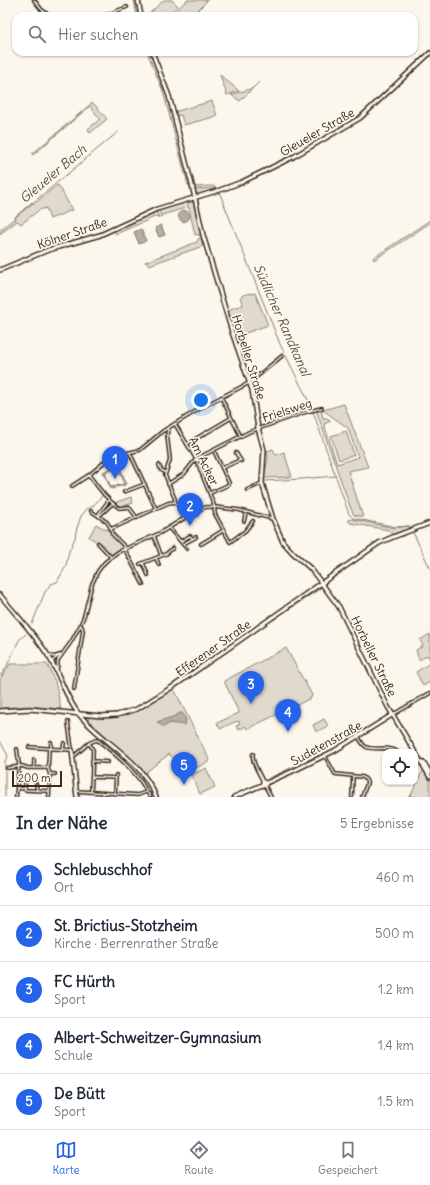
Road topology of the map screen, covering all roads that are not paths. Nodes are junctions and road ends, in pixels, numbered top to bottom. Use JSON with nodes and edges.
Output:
{"nodes":[{"id":1,"x":34,"y":0,"type":"edge"},
{"id":2,"x":138,"y":0,"type":"edge"},
{"id":3,"x":127,"y":7,"type":"dead end"},
{"id":4,"x":43,"y":12,"type":"edge"},
{"id":5,"x":114,"y":12,"type":"edge"},
{"id":6,"x":140,"y":12,"type":"edge"},
{"id":7,"x":430,"y":52,"type":"edge"},
{"id":8,"x":154,"y":56,"type":"edge"},
{"id":9,"x":195,"y":198,"type":"junction"},
{"id":10,"x":0,"y":270,"type":"edge"},
{"id":11,"x":282,"y":356,"type":"dead end"},
{"id":12,"x":250,"y":382,"type":"junction"},
{"id":13,"x":221,"y":397,"type":"junction"},
{"id":14,"x":322,"y":408,"type":"dead end"},
{"id":15,"x":231,"y":418,"type":"junction"},
{"id":16,"x":175,"y":424,"type":"junction"},
{"id":17,"x":168,"y":428,"type":"junction"},
{"id":18,"x":258,"y":428,"type":"junction"},
{"id":19,"x":163,"y":431,"type":"junction"},
{"id":20,"x":167,"y":435,"type":"junction"},
{"id":21,"x":241,"y":437,"type":"junction"},
{"id":22,"x":187,"y":444,"type":"junction"},
{"id":23,"x":214,"y":451,"type":"junction"},
{"id":24,"x":130,"y":453,"type":"junction"},
{"id":25,"x":236,"y":453,"type":"dead end"},
{"id":26,"x":196,"y":460,"type":"junction"},
{"id":27,"x":159,"y":465,"type":"dead end"},
{"id":28,"x":222,"y":468,"type":"junction"},
{"id":29,"x":165,"y":472,"type":"junction"},
{"id":30,"x":89,"y":474,"type":"junction"},
{"id":31,"x":262,"y":483,"type":"junction"},
{"id":32,"x":144,"y":484,"type":"junction"},
{"id":33,"x":168,"y":484,"type":"junction"},
{"id":34,"x":72,"y":486,"type":"dead end"},
{"id":35,"x":247,"y":490,"type":"dead end"},
{"id":36,"x":124,"y":492,"type":"dead end"},
{"id":37,"x":210,"y":493,"type":"junction"},
{"id":38,"x":109,"y":500,"type":"junction"},
{"id":39,"x":175,"y":502,"type":"junction"},
{"id":40,"x":112,"y":503,"type":"junction"},
{"id":41,"x":214,"y":507,"type":"junction"},
{"id":42,"x":156,"y":509,"type":"junction"},
{"id":43,"x":91,"y":511,"type":"dead end"},
{"id":44,"x":246,"y":512,"type":"junction"},
{"id":45,"x":98,"y":515,"type":"junction"},
{"id":46,"x":189,"y":516,"type":"junction"},
{"id":47,"x":137,"y":518,"type":"junction"},
{"id":48,"x":273,"y":519,"type":"junction"},
{"id":49,"x":244,"y":521,"type":"dead end"},
{"id":50,"x":253,"y":522,"type":"dead end"},
{"id":51,"x":430,"y":523,"type":"edge"},
{"id":52,"x":169,"y":528,"type":"junction"},
{"id":53,"x":111,"y":529,"type":"junction"},
{"id":54,"x":224,"y":530,"type":"junction"},
{"id":55,"x":154,"y":536,"type":"junction"},
{"id":56,"x":196,"y":537,"type":"dead end"},
{"id":57,"x":192,"y":538,"type":"junction"},
{"id":58,"x":181,"y":541,"type":"junction"},
{"id":59,"x":98,"y":542,"type":"dead end"},
{"id":60,"x":183,"y":544,"type":"junction"},
{"id":61,"x":201,"y":544,"type":"dead end"},
{"id":62,"x":125,"y":548,"type":"junction"},
{"id":63,"x":173,"y":548,"type":"dead end"},
{"id":64,"x":187,"y":549,"type":"dead end"},
{"id":65,"x":161,"y":556,"type":"junction"},
{"id":66,"x":111,"y":557,"type":"junction"},
{"id":67,"x":156,"y":558,"type":"junction"},
{"id":68,"x":143,"y":563,"type":"junction"},
{"id":69,"x":140,"y":564,"type":"dead end"},
{"id":70,"x":159,"y":566,"type":"dead end"},
{"id":71,"x":148,"y":575,"type":"dead end"},
{"id":72,"x":322,"y":583,"type":"junction"},
{"id":73,"x":143,"y":584,"type":"dead end"},
{"id":74,"x":0,"y":595,"type":"edge"},
{"id":75,"x":80,"y":626,"type":"junction"},
{"id":76,"x":62,"y":654,"type":"junction"},
{"id":77,"x":48,"y":655,"type":"junction"},
{"id":78,"x":52,"y":662,"type":"junction"},
{"id":79,"x":58,"y":674,"type":"junction"},
{"id":80,"x":74,"y":689,"type":"dead end"},
{"id":81,"x":430,"y":693,"type":"edge"},
{"id":82,"x":73,"y":706,"type":"junction"},
{"id":83,"x":0,"y":711,"type":"edge"},
{"id":84,"x":69,"y":713,"type":"junction"},
{"id":85,"x":79,"y":714,"type":"junction"},
{"id":86,"x":90,"y":715,"type":"junction"},
{"id":87,"x":392,"y":715,"type":"junction"},
{"id":88,"x":68,"y":722,"type":"dead end"},
{"id":89,"x":87,"y":723,"type":"junction"},
{"id":90,"x":358,"y":736,"type":"junction"},
{"id":91,"x":51,"y":742,"type":"dead end"},
{"id":92,"x":64,"y":743,"type":"dead end"},
{"id":93,"x":89,"y":744,"type":"junction"},
{"id":94,"x":29,"y":747,"type":"dead end"},
{"id":95,"x":386,"y":748,"type":"joint"},
{"id":96,"x":18,"y":749,"type":"dead end"},
{"id":97,"x":50,"y":749,"type":"junction"},
{"id":98,"x":393,"y":749,"type":"edge"},
{"id":99,"x":413,"y":749,"type":"edge"},
{"id":100,"x":63,"y":750,"type":"junction"},
{"id":101,"x":72,"y":750,"type":"junction"},
{"id":102,"x":253,"y":754,"type":"dead end"},
{"id":103,"x":418,"y":755,"type":"edge"},
{"id":104,"x":325,"y":756,"type":"junction"},
{"id":105,"x":73,"y":757,"type":"junction"},
{"id":106,"x":418,"y":757,"type":"edge"},
{"id":107,"x":34,"y":760,"type":"dead end"},
{"id":108,"x":92,"y":761,"type":"junction"},
{"id":109,"x":108,"y":762,"type":"dead end"},
{"id":110,"x":18,"y":766,"type":"junction"},
{"id":111,"x":7,"y":768,"type":"dead end"},
{"id":112,"x":34,"y":768,"type":"junction"},
{"id":113,"x":48,"y":768,"type":"junction"},
{"id":114,"x":430,"y":773,"type":"edge"},
{"id":115,"x":50,"y":774,"type":"junction"},
{"id":116,"x":55,"y":774,"type":"dead end"},
{"id":117,"x":116,"y":775,"type":"dead end"},
{"id":118,"x":92,"y":776,"type":"junction"},
{"id":119,"x":353,"y":776,"type":"junction"},
{"id":120,"x":116,"y":778,"type":"junction"},
{"id":121,"x":430,"y":778,"type":"edge"},
{"id":122,"x":25,"y":783,"type":"dead end"},
{"id":123,"x":36,"y":784,"type":"dead end"},
{"id":124,"x":264,"y":784,"type":"junction"},
{"id":125,"x":17,"y":788,"type":"junction"},
{"id":126,"x":25,"y":789,"type":"junction"},
{"id":127,"x":37,"y":790,"type":"junction"},
{"id":128,"x":49,"y":791,"type":"junction"},
{"id":129,"x":76,"y":791,"type":"junction"},
{"id":130,"x":91,"y":792,"type":"junction"},
{"id":131,"x":146,"y":792,"type":"junction"},
{"id":132,"x":103,"y":793,"type":"junction"},
{"id":133,"x":116,"y":794,"type":"junction"},
{"id":134,"x":130,"y":796,"type":"edge"},
{"id":135,"x":16,"y":797,"type":"edge"},
{"id":136,"x":49,"y":797,"type":"edge"},
{"id":137,"x":77,"y":797,"type":"edge"},
{"id":138,"x":103,"y":797,"type":"edge"},
{"id":139,"x":117,"y":797,"type":"edge"},
{"id":140,"x":150,"y":797,"type":"edge"},
{"id":141,"x":156,"y":797,"type":"edge"},
{"id":142,"x":234,"y":797,"type":"edge"},
{"id":143,"x":271,"y":797,"type":"edge"},
{"id":144,"x":352,"y":797,"type":"edge"},
{"id":145,"x":362,"y":797,"type":"edge"}],
"edges":[{"from":1,"to":4,"type":"street"},
{"from":2,"to":6,"type":"street"},
{"from":3,"to":5,"type":"street"},
{"from":7,"to":9,"type":"street","name":"Gleueler Straße"},
{"from":8,"to":9,"type":"street","name":"Horbeller Straße"},
{"from":9,"to":10,"type":"street","name":"Kölner Straße"},
{"from":9,"to":12,"type":"street","name":"Horbeller Straße"},
{"from":11,"to":12,"type":"street"},
{"from":12,"to":13,"type":"street"},
{"from":12,"to":18,"type":"street","name":"Horbeller Straße"},
{"from":13,"to":15,"type":"street"},
{"from":13,"to":16,"type":"street"},
{"from":14,"to":18,"type":"street","name":"Frielsweg"},
{"from":15,"to":21,"type":"street"},
{"from":15,"to":22,"type":"street"},
{"from":16,"to":17,"type":"street"},
{"from":16,"to":22,"type":"street","name":"Am Acker"},
{"from":17,"to":19,"type":"street"},
{"from":17,"to":20,"type":"street"},
{"from":18,"to":21,"type":"street","name":"Frielsweg"},
{"from":18,"to":31,"type":"street","name":"Horbeller Straße"},
{"from":19,"to":20,"type":"street"},
{"from":19,"to":24,"type":"street"},
{"from":20,"to":29,"type":"street"},
{"from":21,"to":23,"type":"street","name":"Frielsweg"},
{"from":22,"to":26,"type":"street","name":"Am Acker"},
{"from":23,"to":26,"type":"street","name":"Frielsweg"},
{"from":23,"to":28,"type":"street"},
{"from":24,"to":30,"type":"street"},
{"from":24,"to":32,"type":"street"},
{"from":25,"to":28,"type":"street"},
{"from":26,"to":33,"type":"street"},
{"from":26,"to":37,"type":"street","name":"Am Acker"},
{"from":27,"to":29,"type":"street"},
{"from":28,"to":37,"type":"street"},
{"from":29,"to":33,"type":"street"},
{"from":30,"to":34,"type":"street"},
{"from":30,"to":38,"type":"street"},
{"from":31,"to":35,"type":"street"},
{"from":31,"to":48,"type":"street","name":"Horbeller Straße"},
{"from":32,"to":36,"type":"street"},
{"from":32,"to":42,"type":"street"},
{"from":33,"to":39,"type":"street"},
{"from":37,"to":41,"type":"street","name":"Am Acker"},
{"from":38,"to":40,"type":"street"},
{"from":38,"to":45,"type":"street"},
{"from":39,"to":42,"type":"street"},
{"from":39,"to":46,"type":"street"},
{"from":40,"to":45,"type":"street"},
{"from":40,"to":47,"type":"street"},
{"from":41,"to":44,"type":"street"},
{"from":41,"to":46,"type":"street"},
{"from":41,"to":54,"type":"street","name":"Am Acker"},
{"from":42,"to":47,"type":"street"},
{"from":43,"to":45,"type":"street"},
{"from":44,"to":48,"type":"street"},
{"from":44,"to":49,"type":"street"},
{"from":45,"to":53,"type":"street"},
{"from":46,"to":52,"type":"street"},
{"from":47,"to":53,"type":"street"},
{"from":48,"to":72,"type":"street","name":"Horbeller Straße"},
{"from":50,"to":54,"type":"street","name":"Am Acker"},
{"from":51,"to":72,"type":"street","name":"Efferener Straße"},
{"from":52,"to":55,"type":"street"},
{"from":52,"to":58,"type":"street"},
{"from":53,"to":62,"type":"street"},
{"from":54,"to":61,"type":"street"},
{"from":55,"to":62,"type":"street"},
{"from":55,"to":65,"type":"street"},
{"from":56,"to":57,"type":"street"},
{"from":57,"to":58,"type":"street"},
{"from":57,"to":60,"type":"street"},
{"from":58,"to":60,"type":"street"},
{"from":59,"to":66,"type":"street"},
{"from":60,"to":64,"type":"street"},
{"from":62,"to":66,"type":"street"},
{"from":62,"to":73,"type":"street"},
{"from":63,"to":65,"type":"street"},
{"from":65,"to":67,"type":"street"},
{"from":66,"to":75,"type":"street"},
{"from":67,"to":68,"type":"street"},
{"from":67,"to":70,"type":"street"},
{"from":68,"to":69,"type":"street"},
{"from":68,"to":71,"type":"street"},
{"from":72,"to":86,"type":"street","name":"Efferener Straße"},
{"from":72,"to":87,"type":"street","name":"Horbeller Straße"},
{"from":74,"to":77,"type":"street"},
{"from":75,"to":76,"type":"street"},
{"from":75,"to":80,"type":"street"},
{"from":76,"to":77,"type":"street"},
{"from":76,"to":78,"type":"street"},
{"from":76,"to":79,"type":"street"},
{"from":77,"to":78,"type":"street"},
{"from":78,"to":79,"type":"street"},
{"from":79,"to":82,"type":"street"},
{"from":81,"to":87,"type":"street"},
{"from":82,"to":84,"type":"street"},
{"from":82,"to":85,"type":"street"},
{"from":83,"to":84,"type":"street","name":"Efferener Straße"},
{"from":84,"to":85,"type":"street","name":"Efferener Straße"},
{"from":85,"to":86,"type":"street","name":"Efferener Straße"},
{"from":85,"to":89,"type":"street"},
{"from":86,"to":89,"type":"street"},
{"from":87,"to":90,"type":"street","name":"Sudetenstraße"},
{"from":87,"to":99,"type":"street","name":"Horbeller Straße"},
{"from":88,"to":101,"type":"street"},
{"from":89,"to":141,"type":"street"},
{"from":90,"to":95,"type":"street"},
{"from":90,"to":104,"type":"street","name":"Sudetenstraße"},
{"from":91,"to":97,"type":"street"},
{"from":92,"to":100,"type":"street"},
{"from":93,"to":105,"type":"street"},
{"from":93,"to":108,"type":"street"},
{"from":93,"to":131,"type":"street"},
{"from":94,"to":97,"type":"street"},
{"from":95,"to":98,"type":"street"},
{"from":96,"to":110,"type":"street"},
{"from":97,"to":100,"type":"street"},
{"from":97,"to":113,"type":"street"},
{"from":100,"to":101,"type":"street"},
{"from":101,"to":105,"type":"street"},
{"from":102,"to":124,"type":"street"},
{"from":103,"to":114,"type":"street","name":"Horbeller Straße"},
{"from":104,"to":119,"type":"street"},
{"from":104,"to":124,"type":"street","name":"Sudetenstraße"},
{"from":105,"to":129,"type":"street"},
{"from":106,"to":121,"type":"street","name":"Horbeller Straße"},
{"from":107,"to":112,"type":"street"},
{"from":108,"to":109,"type":"street"},
{"from":108,"to":118,"type":"street"},
{"from":110,"to":111,"type":"street"},
{"from":110,"to":112,"type":"street"},
{"from":110,"to":125,"type":"street"},
{"from":112,"to":113,"type":"street"},
{"from":113,"to":115,"type":"street"},
{"from":115,"to":116,"type":"street"},
{"from":115,"to":128,"type":"street"},
{"from":117,"to":120,"type":"street"},
{"from":118,"to":120,"type":"street"},
{"from":118,"to":130,"type":"street"},
{"from":119,"to":144,"type":"street"},
{"from":119,"to":145,"type":"street"},
{"from":120,"to":133,"type":"street"},
{"from":122,"to":126,"type":"street"},
{"from":123,"to":127,"type":"street"},
{"from":124,"to":142,"type":"street","name":"Sudetenstraße"},
{"from":124,"to":143,"type":"street"},
{"from":125,"to":126,"type":"street"},
{"from":125,"to":135,"type":"street"},
{"from":126,"to":127,"type":"street"},
{"from":127,"to":128,"type":"street"},
{"from":128,"to":136,"type":"street"},
{"from":129,"to":130,"type":"street"},
{"from":129,"to":137,"type":"street"},
{"from":130,"to":132,"type":"street"},
{"from":131,"to":134,"type":"street"},
{"from":131,"to":140,"type":"street"},
{"from":132,"to":133,"type":"street"},
{"from":132,"to":138,"type":"street"},
{"from":133,"to":134,"type":"street"},
{"from":133,"to":139,"type":"street"}]}
